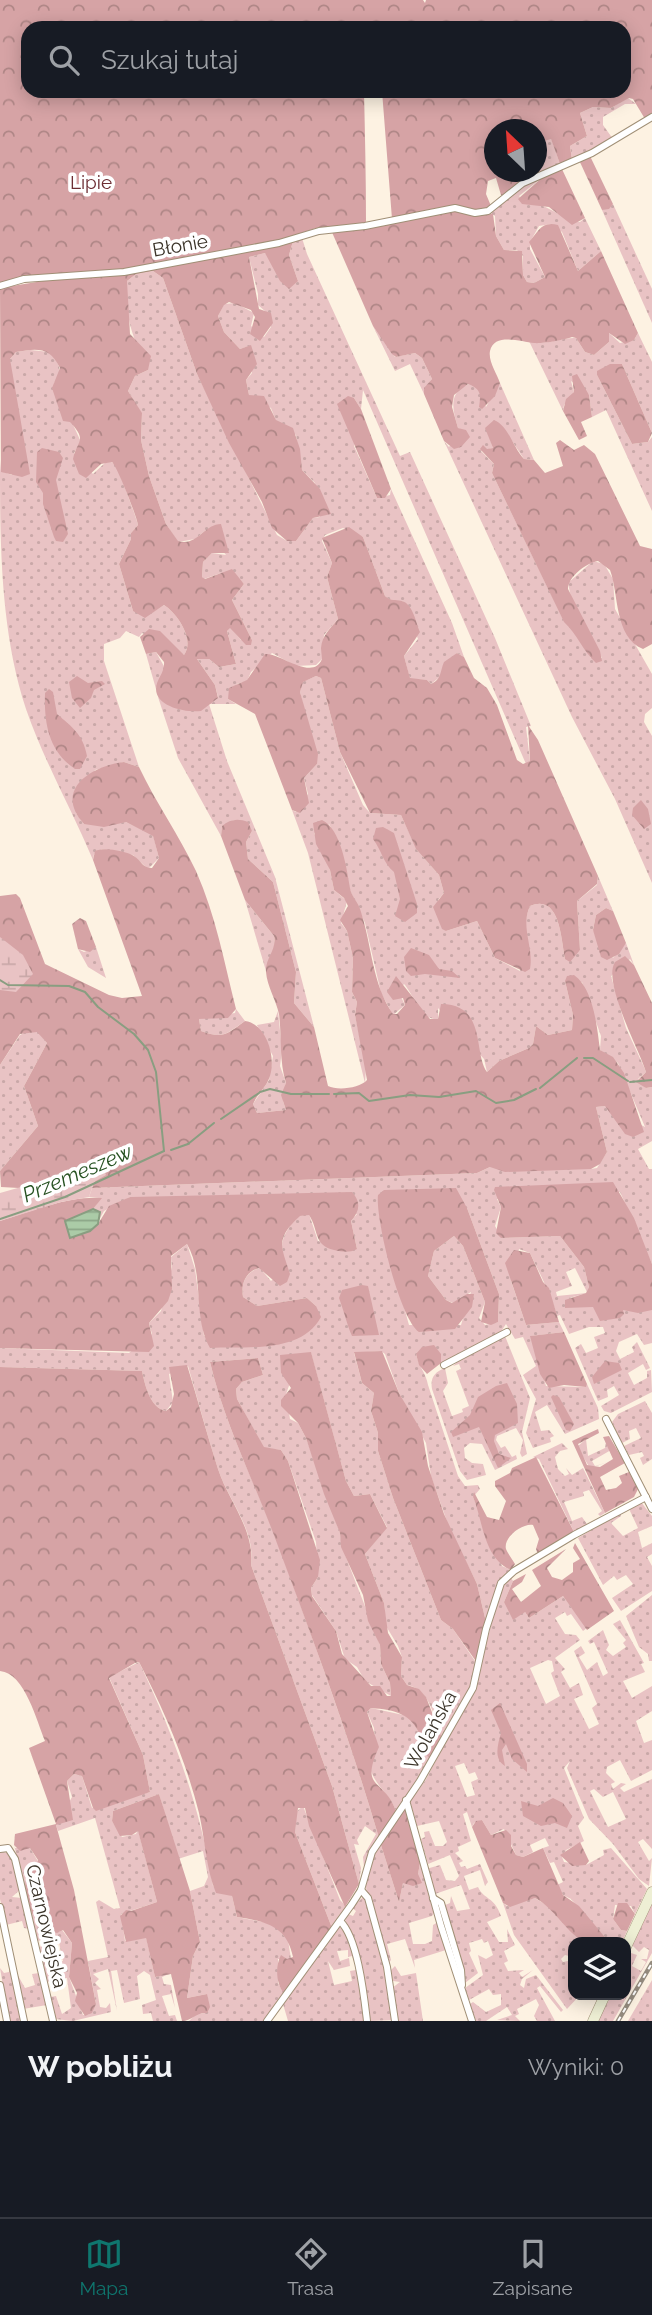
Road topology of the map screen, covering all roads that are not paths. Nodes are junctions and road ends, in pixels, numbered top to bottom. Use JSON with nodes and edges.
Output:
{"nodes":[{"id":1,"x":652,"y":117,"type":"edge"},
{"id":2,"x":0,"y":286,"type":"edge"},
{"id":3,"x":507,"y":1332,"type":"dead end"},
{"id":4,"x":444,"y":1365,"type":"dead end"},
{"id":5,"x":606,"y":1419,"type":"dead end"},
{"id":6,"x":646,"y":1497,"type":"junction"},
{"id":7,"x":652,"y":1509,"type":"edge"},
{"id":8,"x":406,"y":1800,"type":"junction"},
{"id":9,"x":0,"y":1849,"type":"edge"},
{"id":10,"x":361,"y":1890,"type":"junction"},
{"id":11,"x":652,"y":1892,"type":"edge"},
{"id":12,"x":0,"y":1907,"type":"edge"},
{"id":13,"x":340,"y":1921,"type":"junction"},
{"id":14,"x":631,"y":1937,"type":"edge"},
{"id":15,"x":0,"y":1985,"type":"edge"},
{"id":16,"x":603,"y":2000,"type":"edge"},
{"id":17,"x":8,"y":2021,"type":"edge"},
{"id":18,"x":24,"y":2021,"type":"edge"},
{"id":19,"x":53,"y":2021,"type":"edge"},
{"id":20,"x":267,"y":2021,"type":"edge"},
{"id":21,"x":367,"y":2021,"type":"edge"},
{"id":22,"x":395,"y":2021,"type":"edge"},
{"id":23,"x":472,"y":2021,"type":"edge"},
{"id":24,"x":593,"y":2021,"type":"edge"}],
"edges":[{"from":1,"to":2,"type":"street","name":"Błonie"},
{"from":3,"to":4,"type":"street"},
{"from":5,"to":6,"type":"street"},
{"from":6,"to":7,"type":"street"},
{"from":6,"to":8,"type":"street","name":"Wolańska"},
{"from":8,"to":10,"type":"street","name":"Wolańska"},
{"from":8,"to":23,"type":"street"},
{"from":9,"to":19,"type":"street","name":"Czarnowiejska"},
{"from":10,"to":13,"type":"street","name":"Wolańska"},
{"from":10,"to":22,"type":"street"},
{"from":11,"to":14,"type":"street"},
{"from":12,"to":18,"type":"street"},
{"from":13,"to":20,"type":"street","name":"Wolańska"},
{"from":13,"to":21,"type":"street"},
{"from":15,"to":17,"type":"street"},
{"from":16,"to":24,"type":"street"}]}
